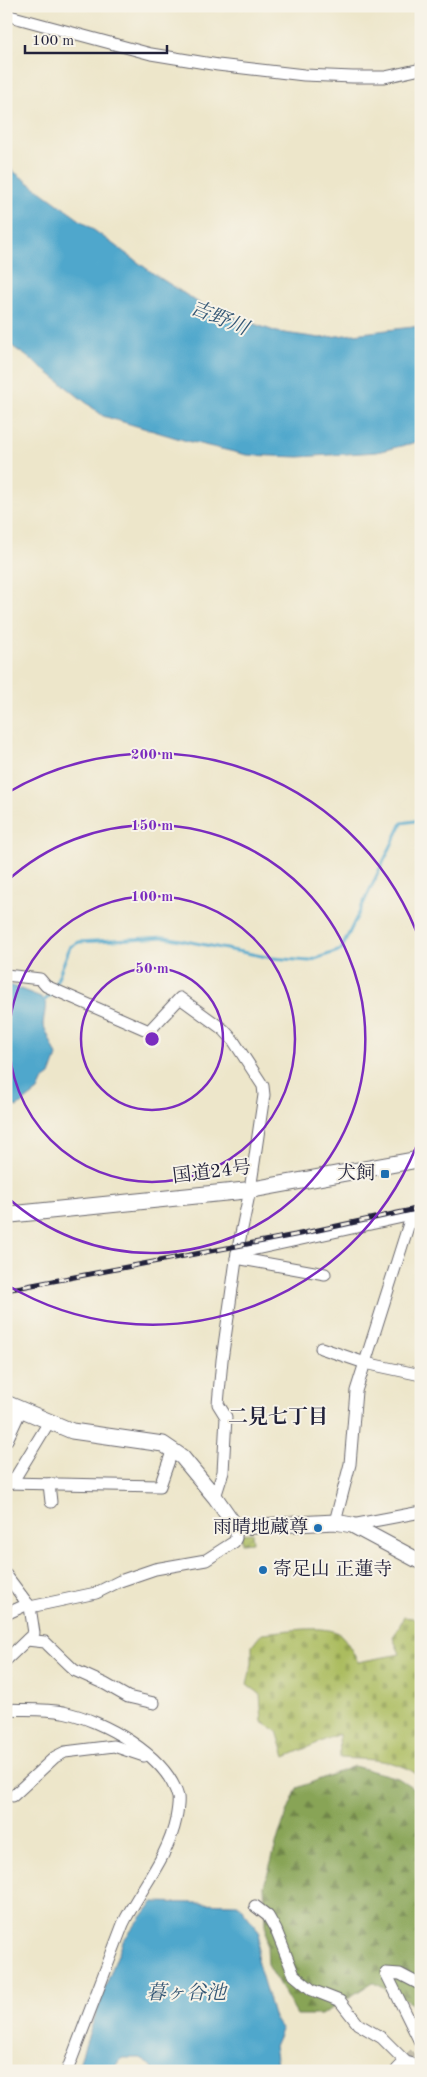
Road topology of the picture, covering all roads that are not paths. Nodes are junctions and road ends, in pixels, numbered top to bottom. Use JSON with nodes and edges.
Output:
{"nodes":[{"id":1,"x":6,"y":16,"type":"edge"},
{"id":2,"x":421,"y":69,"type":"edge"},
{"id":3,"x":6,"y":975,"type":"edge"},
{"id":4,"x":421,"y":1159,"type":"edge"},
{"id":5,"x":250,"y":1190,"type":"junction"},
{"id":6,"x":416,"y":1213,"type":"edge"},
{"id":7,"x":8,"y":1215,"type":"edge"},
{"id":8,"x":236,"y":1256,"type":"junction"},
{"id":9,"x":325,"y":1274,"type":"dead end"},
{"id":10,"x":321,"y":1348,"type":"dead end"},
{"id":11,"x":365,"y":1363,"type":"junction"},
{"id":12,"x":421,"y":1375,"type":"edge"},
{"id":13,"x":6,"y":1403,"type":"edge"},
{"id":14,"x":20,"y":1410,"type":"junction"},
{"id":15,"x":49,"y":1422,"type":"junction"},
{"id":16,"x":7,"y":1440,"type":"edge"},
{"id":17,"x":173,"y":1449,"type":"junction"},
{"id":18,"x":9,"y":1483,"type":"edge"},
{"id":19,"x":49,"y":1484,"type":"junction"},
{"id":20,"x":215,"y":1497,"type":"junction"},
{"id":21,"x":51,"y":1502,"type":"dead end"},
{"id":22,"x":421,"y":1512,"type":"edge"},
{"id":23,"x":335,"y":1522,"type":"junction"},
{"id":24,"x":352,"y":1525,"type":"junction"},
{"id":25,"x":236,"y":1527,"type":"junction"},
{"id":26,"x":421,"y":1562,"type":"edge"},
{"id":27,"x":6,"y":1575,"type":"edge"},
{"id":28,"x":29,"y":1606,"type":"junction"},
{"id":29,"x":6,"y":1614,"type":"edge"},
{"id":30,"x":27,"y":1640,"type":"junction"},
{"id":31,"x":6,"y":1660,"type":"edge"},
{"id":32,"x":154,"y":1703,"type":"dead end"},
{"id":33,"x":6,"y":1709,"type":"edge"},
{"id":34,"x":153,"y":1759,"type":"junction"},
{"id":35,"x":13,"y":1796,"type":"dead end"},
{"id":36,"x":254,"y":1906,"type":"dead end"},
{"id":37,"x":421,"y":1985,"type":"edge"},
{"id":38,"x":421,"y":2044,"type":"edge"},
{"id":39,"x":421,"y":2066,"type":"edge"},
{"id":40,"x":67,"y":2071,"type":"edge"}],
"edges":[{"from":1,"to":2,"type":"street"},
{"from":3,"to":5,"type":"street"},
{"from":4,"to":5,"type":"highway","name":"国道24号"},
{"from":5,"to":7,"type":"highway","name":"国道24号"},
{"from":5,"to":8,"type":"street"},
{"from":6,"to":8,"type":"street"},
{"from":6,"to":11,"type":"street"},
{"from":8,"to":9,"type":"street"},
{"from":8,"to":20,"type":"street"},
{"from":10,"to":11,"type":"street"},
{"from":11,"to":12,"type":"street"},
{"from":11,"to":23,"type":"street"},
{"from":13,"to":14,"type":"main road"},
{"from":14,"to":15,"type":"main road"},
{"from":14,"to":16,"type":"street"},
{"from":15,"to":17,"type":"main road"},
{"from":15,"to":18,"type":"street"},
{"from":17,"to":19,"type":"street"},
{"from":17,"to":20,"type":"main road"},
{"from":18,"to":19,"type":"street"},
{"from":19,"to":21,"type":"street"},
{"from":20,"to":25,"type":"main road"},
{"from":22,"to":24,"type":"street"},
{"from":23,"to":24,"type":"main road"},
{"from":23,"to":25,"type":"main road"},
{"from":24,"to":26,"type":"main road"},
{"from":25,"to":28,"type":"street"},
{"from":27,"to":28,"type":"street"},
{"from":28,"to":29,"type":"street"},
{"from":28,"to":30,"type":"street"},
{"from":30,"to":31,"type":"street"},
{"from":30,"to":32,"type":"street"},
{"from":33,"to":34,"type":"street"},
{"from":34,"to":35,"type":"street"},
{"from":34,"to":40,"type":"street"},
{"from":36,"to":39,"type":"street"},
{"from":37,"to":38,"type":"street"}]}
